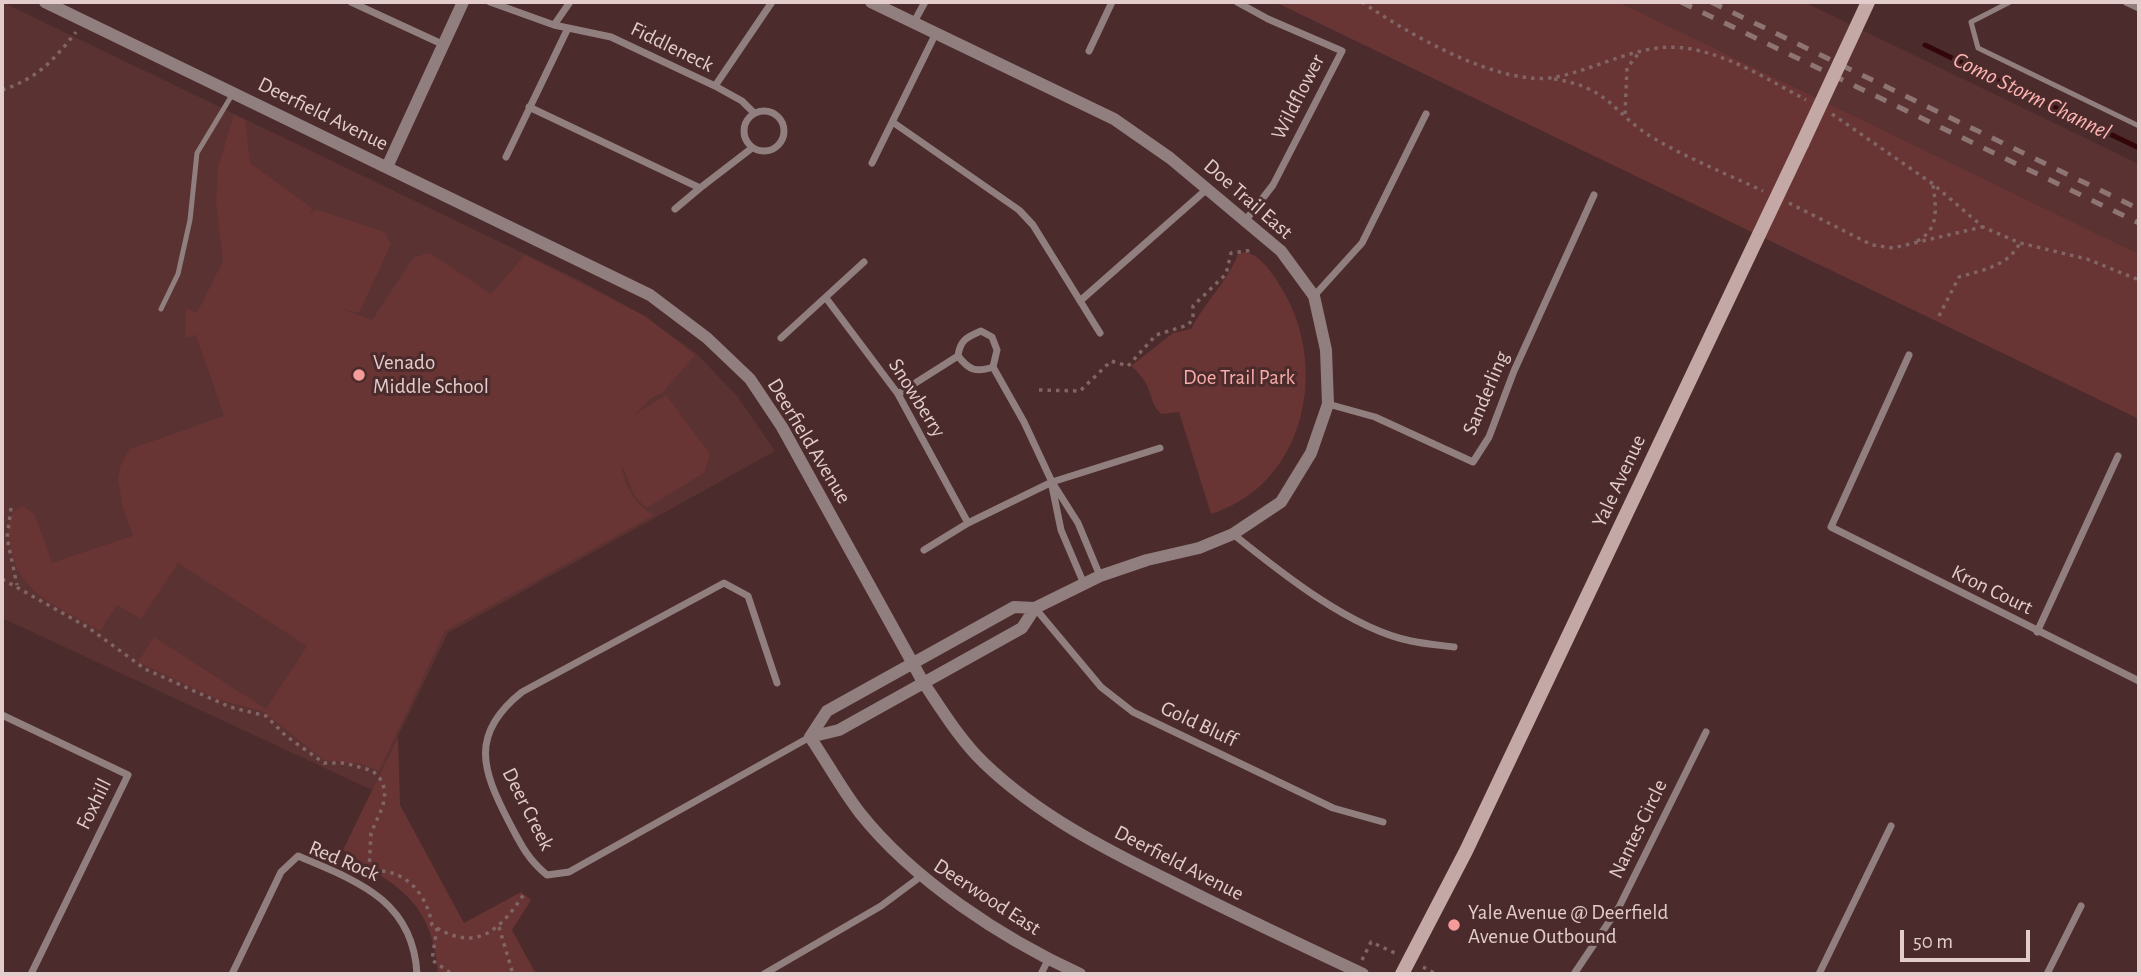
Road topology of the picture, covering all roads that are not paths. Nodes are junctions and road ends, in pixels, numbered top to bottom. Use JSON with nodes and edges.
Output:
{"nodes":[{"id":1,"x":45,"y":2,"type":"edge"},
{"id":2,"x":351,"y":2,"type":"edge"},
{"id":3,"x":463,"y":2,"type":"edge"},
{"id":4,"x":490,"y":2,"type":"edge"},
{"id":5,"x":570,"y":2,"type":"edge"},
{"id":6,"x":772,"y":2,"type":"edge"},
{"id":7,"x":871,"y":2,"type":"edge"},
{"id":8,"x":925,"y":2,"type":"edge"},
{"id":9,"x":1112,"y":2,"type":"edge"},
{"id":10,"x":1237,"y":2,"type":"edge"},
{"id":11,"x":1868,"y":2,"type":"edge"},
{"id":12,"x":2011,"y":2,"type":"edge"},
{"id":13,"x":2126,"y":2,"type":"edge"},
{"id":14,"x":2139,"y":8,"type":"edge"},
{"id":15,"x":914,"y":22,"type":"junction"},
{"id":16,"x":554,"y":24,"type":"junction"},
{"id":17,"x":568,"y":28,"type":"junction"},
{"id":18,"x":935,"y":34,"type":"junction"},
{"id":19,"x":442,"y":44,"type":"junction"},
{"id":20,"x":1089,"y":51,"type":"dead end"},
{"id":21,"x":715,"y":86,"type":"junction"},
{"id":22,"x":233,"y":92,"type":"junction"},
{"id":23,"x":529,"y":107,"type":"junction"},
{"id":24,"x":753,"y":112,"type":"junction"},
{"id":25,"x":1426,"y":114,"type":"dead end"},
{"id":26,"x":894,"y":123,"type":"junction"},
{"id":27,"x":2139,"y":126,"type":"edge"},
{"id":28,"x":751,"y":148,"type":"junction"},
{"id":29,"x":506,"y":157,"type":"dead end"},
{"id":30,"x":872,"y":163,"type":"dead end"},
{"id":31,"x":387,"y":167,"type":"junction"},
{"id":32,"x":701,"y":188,"type":"junction"},
{"id":33,"x":1207,"y":189,"type":"junction"},
{"id":34,"x":1594,"y":195,"type":"dead end"},
{"id":35,"x":675,"y":209,"type":"dead end"},
{"id":36,"x":1245,"y":221,"type":"junction"},
{"id":37,"x":864,"y":262,"type":"dead end"},
{"id":38,"x":1314,"y":296,"type":"junction"},
{"id":39,"x":826,"y":299,"type":"junction"},
{"id":40,"x":1080,"y":301,"type":"junction"},
{"id":41,"x":161,"y":309,"type":"dead end"},
{"id":42,"x":1100,"y":333,"type":"dead end"},
{"id":43,"x":781,"y":338,"type":"dead end"},
{"id":44,"x":1909,"y":355,"type":"dead end"},
{"id":45,"x":958,"y":356,"type":"junction"},
{"id":46,"x":993,"y":367,"type":"junction"},
{"id":47,"x":898,"y":394,"type":"junction"},
{"id":48,"x":1328,"y":404,"type":"junction"},
{"id":49,"x":1160,"y":448,"type":"dead end"},
{"id":50,"x":2118,"y":456,"type":"dead end"},
{"id":51,"x":1052,"y":482,"type":"junction"},
{"id":52,"x":968,"y":523,"type":"junction"},
{"id":53,"x":1233,"y":534,"type":"junction"},
{"id":54,"x":924,"y":550,"type":"dead end"},
{"id":55,"x":1100,"y":576,"type":"junction"},
{"id":56,"x":1084,"y":584,"type":"junction"},
{"id":57,"x":1035,"y":608,"type":"junction"},
{"id":58,"x":2038,"y":632,"type":"junction"},
{"id":59,"x":1454,"y":647,"type":"dead end"},
{"id":60,"x":912,"y":663,"type":"junction"},
{"id":61,"x":2139,"y":681,"type":"edge"},
{"id":62,"x":923,"y":682,"type":"junction"},
{"id":63,"x":776,"y":683,"type":"dead end"},
{"id":64,"x":2,"y":715,"type":"edge"},
{"id":65,"x":1706,"y":732,"type":"dead end"},
{"id":66,"x":810,"y":737,"type":"junction"},
{"id":67,"x":1383,"y":822,"type":"dead end"},
{"id":68,"x":1891,"y":826,"type":"dead end"},
{"id":69,"x":920,"y":877,"type":"junction"},
{"id":70,"x":2081,"y":906,"type":"dead end"},
{"id":71,"x":1048,"y":960,"type":"junction"},
{"id":72,"x":1360,"y":973,"type":"edge"},
{"id":73,"x":31,"y":974,"type":"edge"},
{"id":74,"x":232,"y":974,"type":"edge"},
{"id":75,"x":417,"y":974,"type":"edge"},
{"id":76,"x":764,"y":974,"type":"edge"},
{"id":77,"x":1041,"y":974,"type":"edge"},
{"id":78,"x":1080,"y":974,"type":"edge"},
{"id":79,"x":1402,"y":974,"type":"edge"},
{"id":80,"x":1574,"y":974,"type":"edge"},
{"id":81,"x":1819,"y":974,"type":"edge"},
{"id":82,"x":2047,"y":974,"type":"edge"}],
"edges":[{"from":1,"to":22,"type":"street","name":"Deerfield Avenue"},
{"from":2,"to":19,"type":"street"},
{"from":3,"to":19,"type":"street"},
{"from":4,"to":16,"type":"street","name":"Fiddleneck"},
{"from":5,"to":16,"type":"street"},
{"from":6,"to":21,"type":"street"},
{"from":7,"to":15,"type":"street","name":"Doe Trail East"},
{"from":8,"to":15,"type":"street"},
{"from":9,"to":20,"type":"street"},
{"from":10,"to":36,"type":"street","name":"Wildflower"},
{"from":11,"to":79,"type":"main road","name":"Yale Avenue","bridge":true},
{"from":12,"to":27,"type":"lane"},
{"from":13,"to":14,"type":"street"},
{"from":15,"to":18,"type":"street","name":"Doe Trail East"},
{"from":16,"to":17,"type":"street","name":"Fiddleneck"},
{"from":17,"to":21,"type":"street","name":"Fiddleneck"},
{"from":17,"to":23,"type":"street"},
{"from":18,"to":26,"type":"street"},
{"from":18,"to":33,"type":"street","name":"Doe Trail East"},
{"from":19,"to":31,"type":"street"},
{"from":21,"to":24,"type":"street","name":"Fiddleneck"},
{"from":22,"to":31,"type":"street","name":"Deerfield Avenue"},
{"from":22,"to":41,"type":"lane"},
{"from":23,"to":29,"type":"street"},
{"from":23,"to":32,"type":"street"},
{"from":24,"to":28,"type":"street"},
{"from":24,"to":28,"type":"street","name":"Fiddleneck"},
{"from":25,"to":38,"type":"street"},
{"from":26,"to":30,"type":"street"},
{"from":26,"to":40,"type":"street"},
{"from":28,"to":32,"type":"street"},
{"from":31,"to":60,"type":"street","name":"Deerfield Avenue"},
{"from":32,"to":35,"type":"street"},
{"from":33,"to":36,"type":"street","name":"Doe Trail East"},
{"from":33,"to":40,"type":"street"},
{"from":34,"to":48,"type":"street","name":"Sanderling"},
{"from":36,"to":38,"type":"street","name":"Doe Trail East"},
{"from":37,"to":39,"type":"street"},
{"from":38,"to":48,"type":"street","name":"Doe Trail East"},
{"from":39,"to":43,"type":"street"},
{"from":39,"to":47,"type":"street","name":"Snowberry"},
{"from":40,"to":42,"type":"street"},
{"from":44,"to":58,"type":"street","name":"Kron Court"},
{"from":45,"to":46,"type":"street"},
{"from":45,"to":46,"type":"street"},
{"from":45,"to":47,"type":"street"},
{"from":46,"to":51,"type":"street"},
{"from":47,"to":52,"type":"street","name":"Snowberry"},
{"from":48,"to":53,"type":"street","name":"Doe Trail East"},
{"from":49,"to":51,"type":"street"},
{"from":50,"to":58,"type":"street"},
{"from":51,"to":52,"type":"street"},
{"from":51,"to":55,"type":"street"},
{"from":51,"to":56,"type":"street"},
{"from":52,"to":54,"type":"street"},
{"from":53,"to":55,"type":"street","name":"Doe Trail East"},
{"from":53,"to":59,"type":"street"},
{"from":55,"to":56,"type":"street","name":"Doe Trail East"},
{"from":56,"to":57,"type":"street","name":"Doe Trail East"},
{"from":57,"to":60,"type":"street","name":"Doe Trail East"},
{"from":57,"to":62,"type":"street","name":"Doe Trail East"},
{"from":57,"to":67,"type":"street","name":"Gold Bluff"},
{"from":58,"to":61,"type":"street","name":"Kron Court"},
{"from":60,"to":62,"type":"street","name":"Deerfield Avenue"},
{"from":60,"to":66,"type":"street","name":"Deer Creek"},
{"from":62,"to":66,"type":"street","name":"Deer Creek"},
{"from":62,"to":72,"type":"street","name":"Deerfield Avenue"},
{"from":63,"to":66,"type":"street","name":"Deer Creek"},
{"from":64,"to":73,"type":"street","name":"Foxhill"},
{"from":65,"to":80,"type":"street","name":"Nantes Circle"},
{"from":66,"to":69,"type":"street","name":"Deerwood East"},
{"from":68,"to":81,"type":"street"},
{"from":69,"to":71,"type":"street","name":"Deerwood East"},
{"from":69,"to":76,"type":"street"},
{"from":70,"to":82,"type":"street"},
{"from":71,"to":77,"type":"street"},
{"from":71,"to":78,"type":"street","name":"Deerwood East"},
{"from":74,"to":75,"type":"street","name":"Red Rock"}]}
